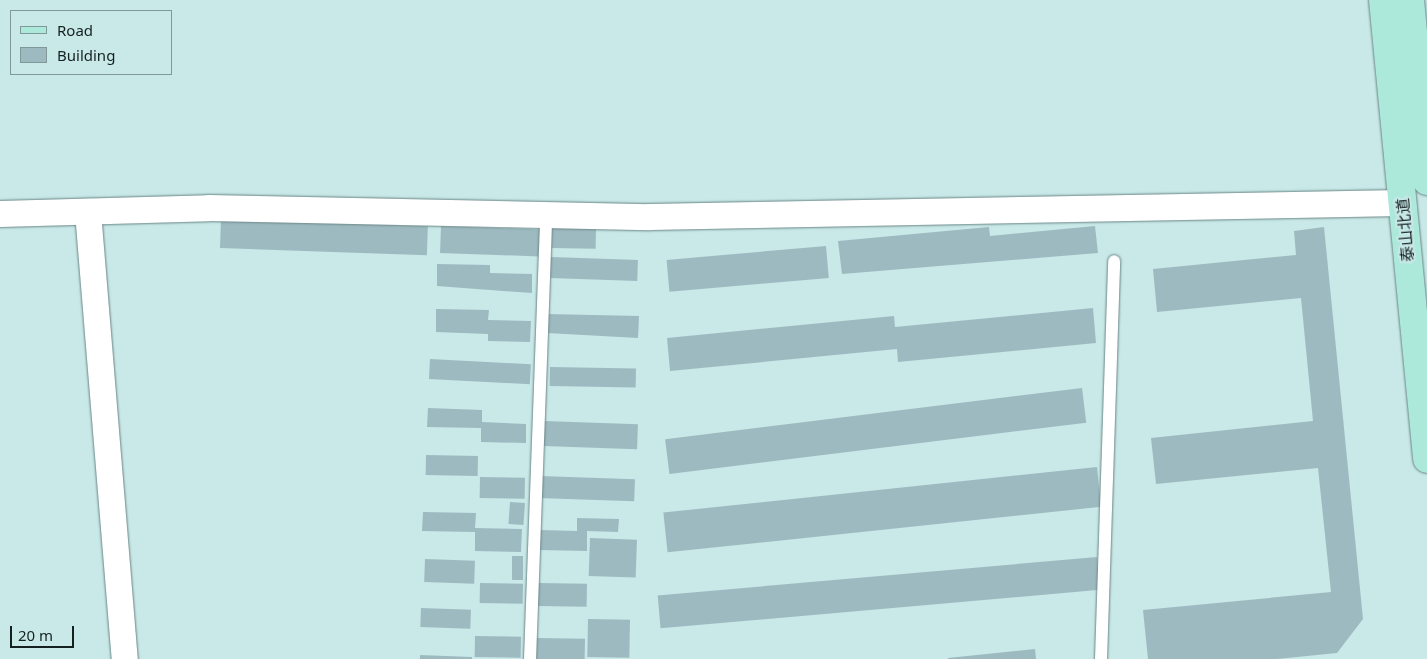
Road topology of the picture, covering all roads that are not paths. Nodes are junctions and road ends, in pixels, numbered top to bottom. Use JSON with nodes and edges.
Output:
{"nodes":[{"id":1,"x":1383,"y":0,"type":"edge"},
{"id":2,"x":1410,"y":0,"type":"edge"},
{"id":3,"x":1427,"y":181,"type":"edge"},
{"id":4,"x":1402,"y":203,"type":"junction"},
{"id":5,"x":88,"y":212,"type":"junction"},
{"id":6,"x":0,"y":214,"type":"edge"},
{"id":7,"x":546,"y":215,"type":"junction"},
{"id":8,"x":1114,"y":260,"type":"dead end"},
{"id":9,"x":1427,"y":459,"type":"edge"},
{"id":10,"x":126,"y":659,"type":"edge"},
{"id":11,"x":530,"y":659,"type":"edge"},
{"id":12,"x":1101,"y":659,"type":"edge"}],
"edges":[{"from":1,"to":4,"type":"main road","name":"泰山北道"},
{"from":2,"to":3,"type":"main road","name":"泰山北道"},
{"from":4,"to":7,"type":"street"},
{"from":4,"to":9,"type":"main road","name":"泰山北道"},
{"from":5,"to":6,"type":"street"},
{"from":5,"to":7,"type":"street"},
{"from":5,"to":10,"type":"street"},
{"from":7,"to":11,"type":"lane"},
{"from":8,"to":12,"type":"lane"}]}
